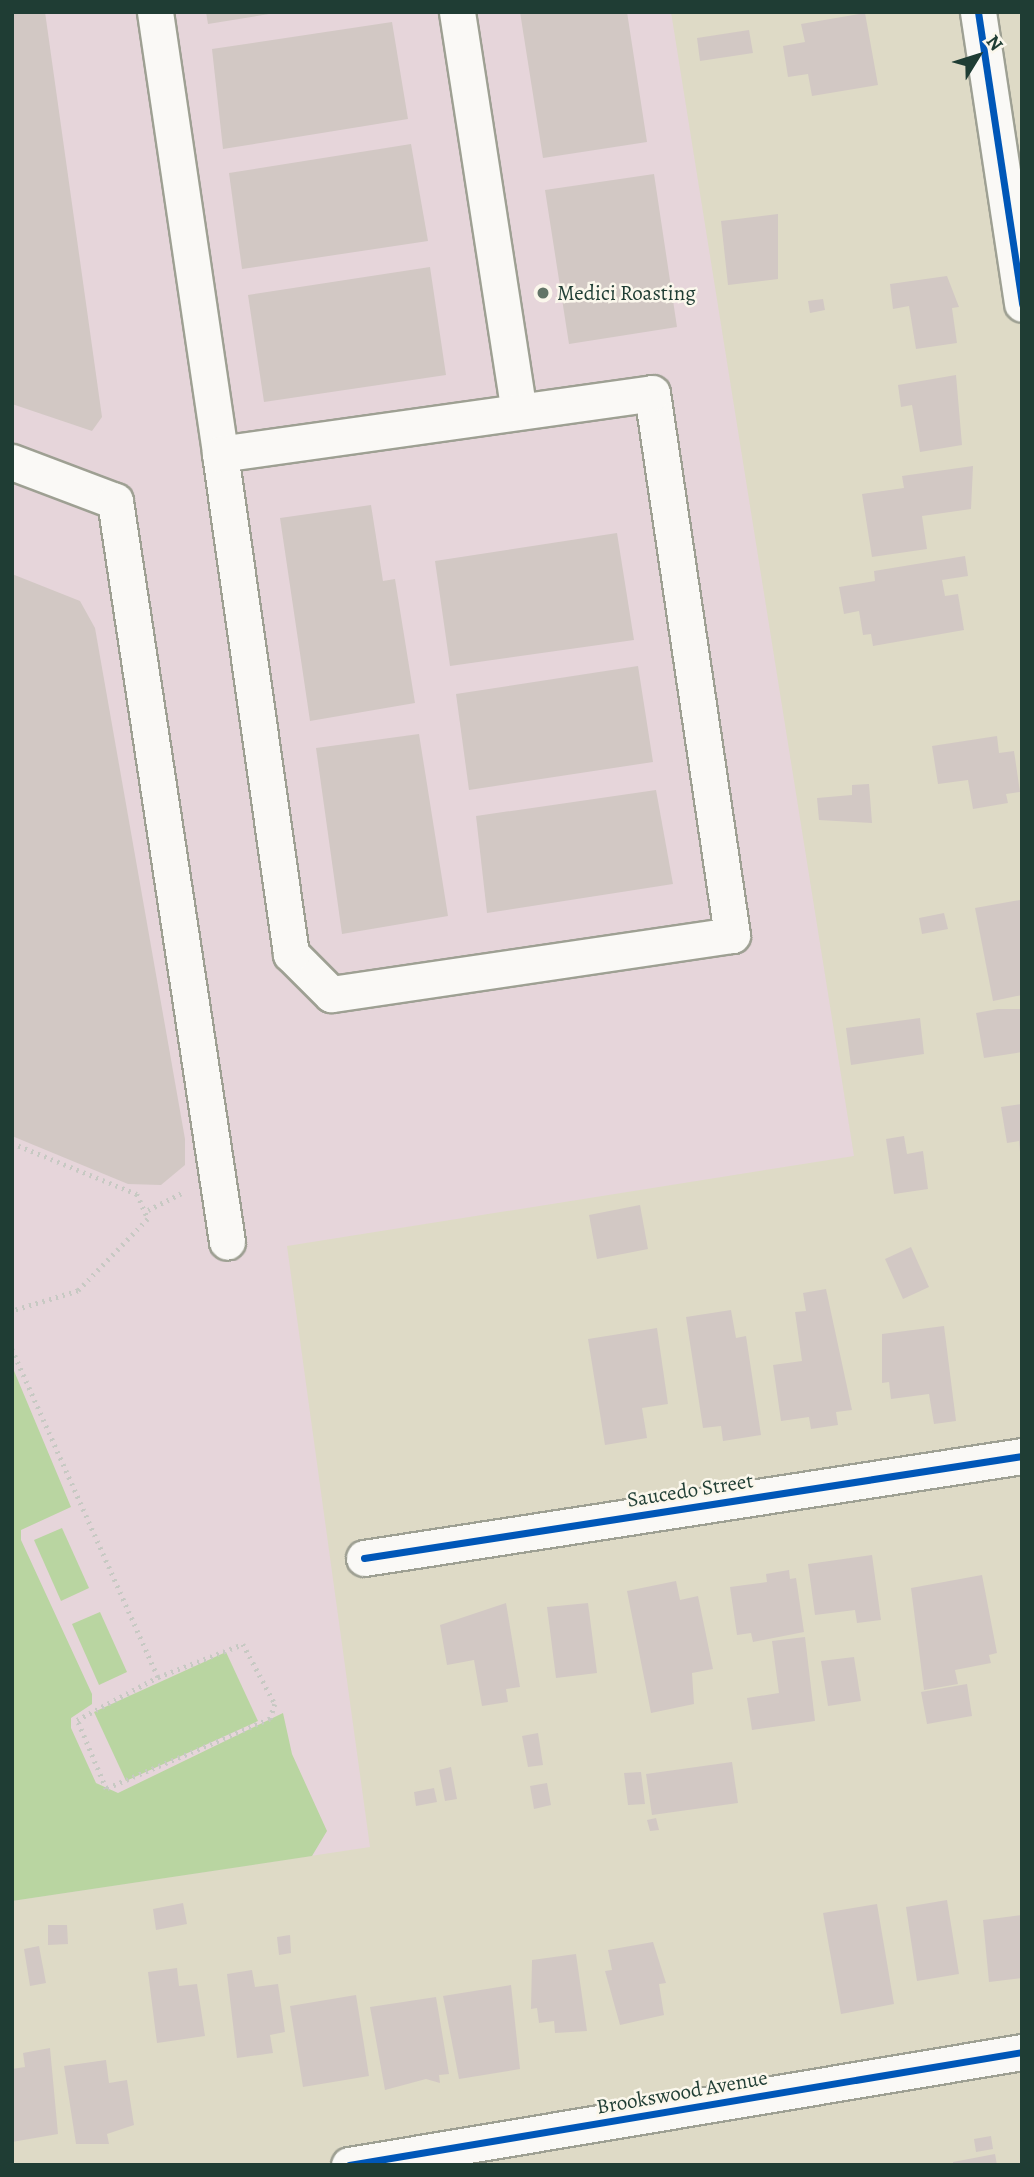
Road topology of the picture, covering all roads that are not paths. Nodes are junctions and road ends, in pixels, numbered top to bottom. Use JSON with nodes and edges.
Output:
{"nodes":[{"id":1,"x":155,"y":12,"type":"edge"},
{"id":2,"x":457,"y":12,"type":"edge"},
{"id":3,"x":978,"y":12,"type":"edge"},
{"id":4,"x":1022,"y":304,"type":"edge"},
{"id":5,"x":519,"y":411,"type":"junction"},
{"id":6,"x":220,"y":454,"type":"junction"},
{"id":7,"x":12,"y":462,"type":"edge"},
{"id":8,"x":227,"y":1242,"type":"dead end"},
{"id":9,"x":1022,"y":1456,"type":"edge"},
{"id":10,"x":364,"y":1558,"type":"dead end"},
{"id":11,"x":1022,"y":2052,"type":"edge"},
{"id":12,"x":479,"y":2155,"type":"edge"},
{"id":13,"x":348,"y":2165,"type":"edge"}],
"edges":[{"from":1,"to":6,"type":"street"},
{"from":2,"to":5,"type":"street"},
{"from":3,"to":4,"type":"street"},
{"from":5,"to":6,"type":"street"},
{"from":5,"to":6,"type":"street"},
{"from":7,"to":8,"type":"street"},
{"from":9,"to":10,"type":"street","name":"Saucedo Street"},
{"from":11,"to":12,"type":"street","name":"Brookswood Avenue"},
{"from":12,"to":13,"type":"street","name":"Brookswood Avenue"}]}
